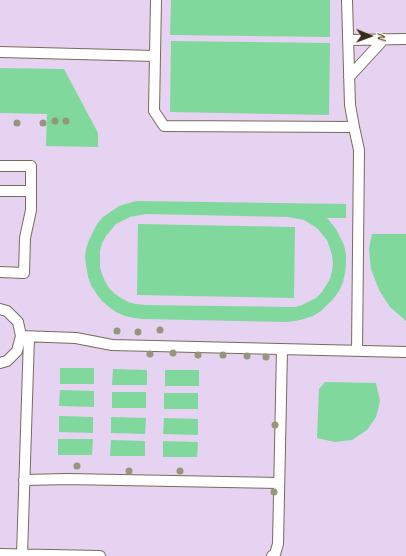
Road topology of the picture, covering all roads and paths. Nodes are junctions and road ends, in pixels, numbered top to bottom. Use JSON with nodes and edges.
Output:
{"nodes":[{"id":1,"x":156,"y":0,"type":"edge"},
{"id":2,"x":347,"y":0,"type":"edge"},
{"id":3,"x":384,"y":39,"type":"junction"},
{"id":4,"x":406,"y":39,"type":"edge"},
{"id":5,"x":348,"y":40,"type":"junction"},
{"id":6,"x":0,"y":52,"type":"edge"},
{"id":7,"x":155,"y":56,"type":"junction"},
{"id":8,"x":349,"y":77,"type":"junction"},
{"id":9,"x":354,"y":127,"type":"junction"},
{"id":10,"x":0,"y":166,"type":"edge"},
{"id":11,"x":0,"y":190,"type":"edge"},
{"id":12,"x":31,"y":191,"type":"junction"},
{"id":13,"x":0,"y":272,"type":"edge"},
{"id":14,"x":0,"y":309,"type":"edge"},
{"id":15,"x":25,"y":337,"type":"junction"},
{"id":16,"x":282,"y":349,"type":"junction"},
{"id":17,"x":357,"y":351,"type":"junction"},
{"id":18,"x":406,"y":352,"type":"edge"},
{"id":19,"x":0,"y":363,"type":"edge"},
{"id":20,"x":24,"y":480,"type":"junction"},
{"id":21,"x":279,"y":484,"type":"junction"},
{"id":22,"x":0,"y":554,"type":"edge"},
{"id":23,"x":22,"y":555,"type":"junction"},
{"id":24,"x":100,"y":556,"type":"edge"},
{"id":25,"x":272,"y":556,"type":"edge"}],
"edges":[{"from":1,"to":7,"type":"lane"},
{"from":2,"to":5,"type":"lane"},
{"from":3,"to":4,"type":"lane"},
{"from":3,"to":5,"type":"lane"},
{"from":3,"to":8,"type":"lane"},
{"from":5,"to":8,"type":"lane"},
{"from":6,"to":7,"type":"lane"},
{"from":7,"to":9,"type":"lane"},
{"from":8,"to":9,"type":"lane"},
{"from":9,"to":17,"type":"lane"},
{"from":10,"to":12,"type":"lane"},
{"from":11,"to":12,"type":"lane"},
{"from":12,"to":13,"type":"lane"},
{"from":14,"to":15,"type":"lane"},
{"from":15,"to":16,"type":"lane"},
{"from":15,"to":19,"type":"lane"},
{"from":15,"to":20,"type":"lane"},
{"from":16,"to":17,"type":"lane"},
{"from":16,"to":21,"type":"lane"},
{"from":17,"to":18,"type":"lane"},
{"from":20,"to":21,"type":"lane"},
{"from":20,"to":23,"type":"lane"},
{"from":21,"to":25,"type":"lane"},
{"from":22,"to":23,"type":"lane"},
{"from":23,"to":24,"type":"lane"}]}
